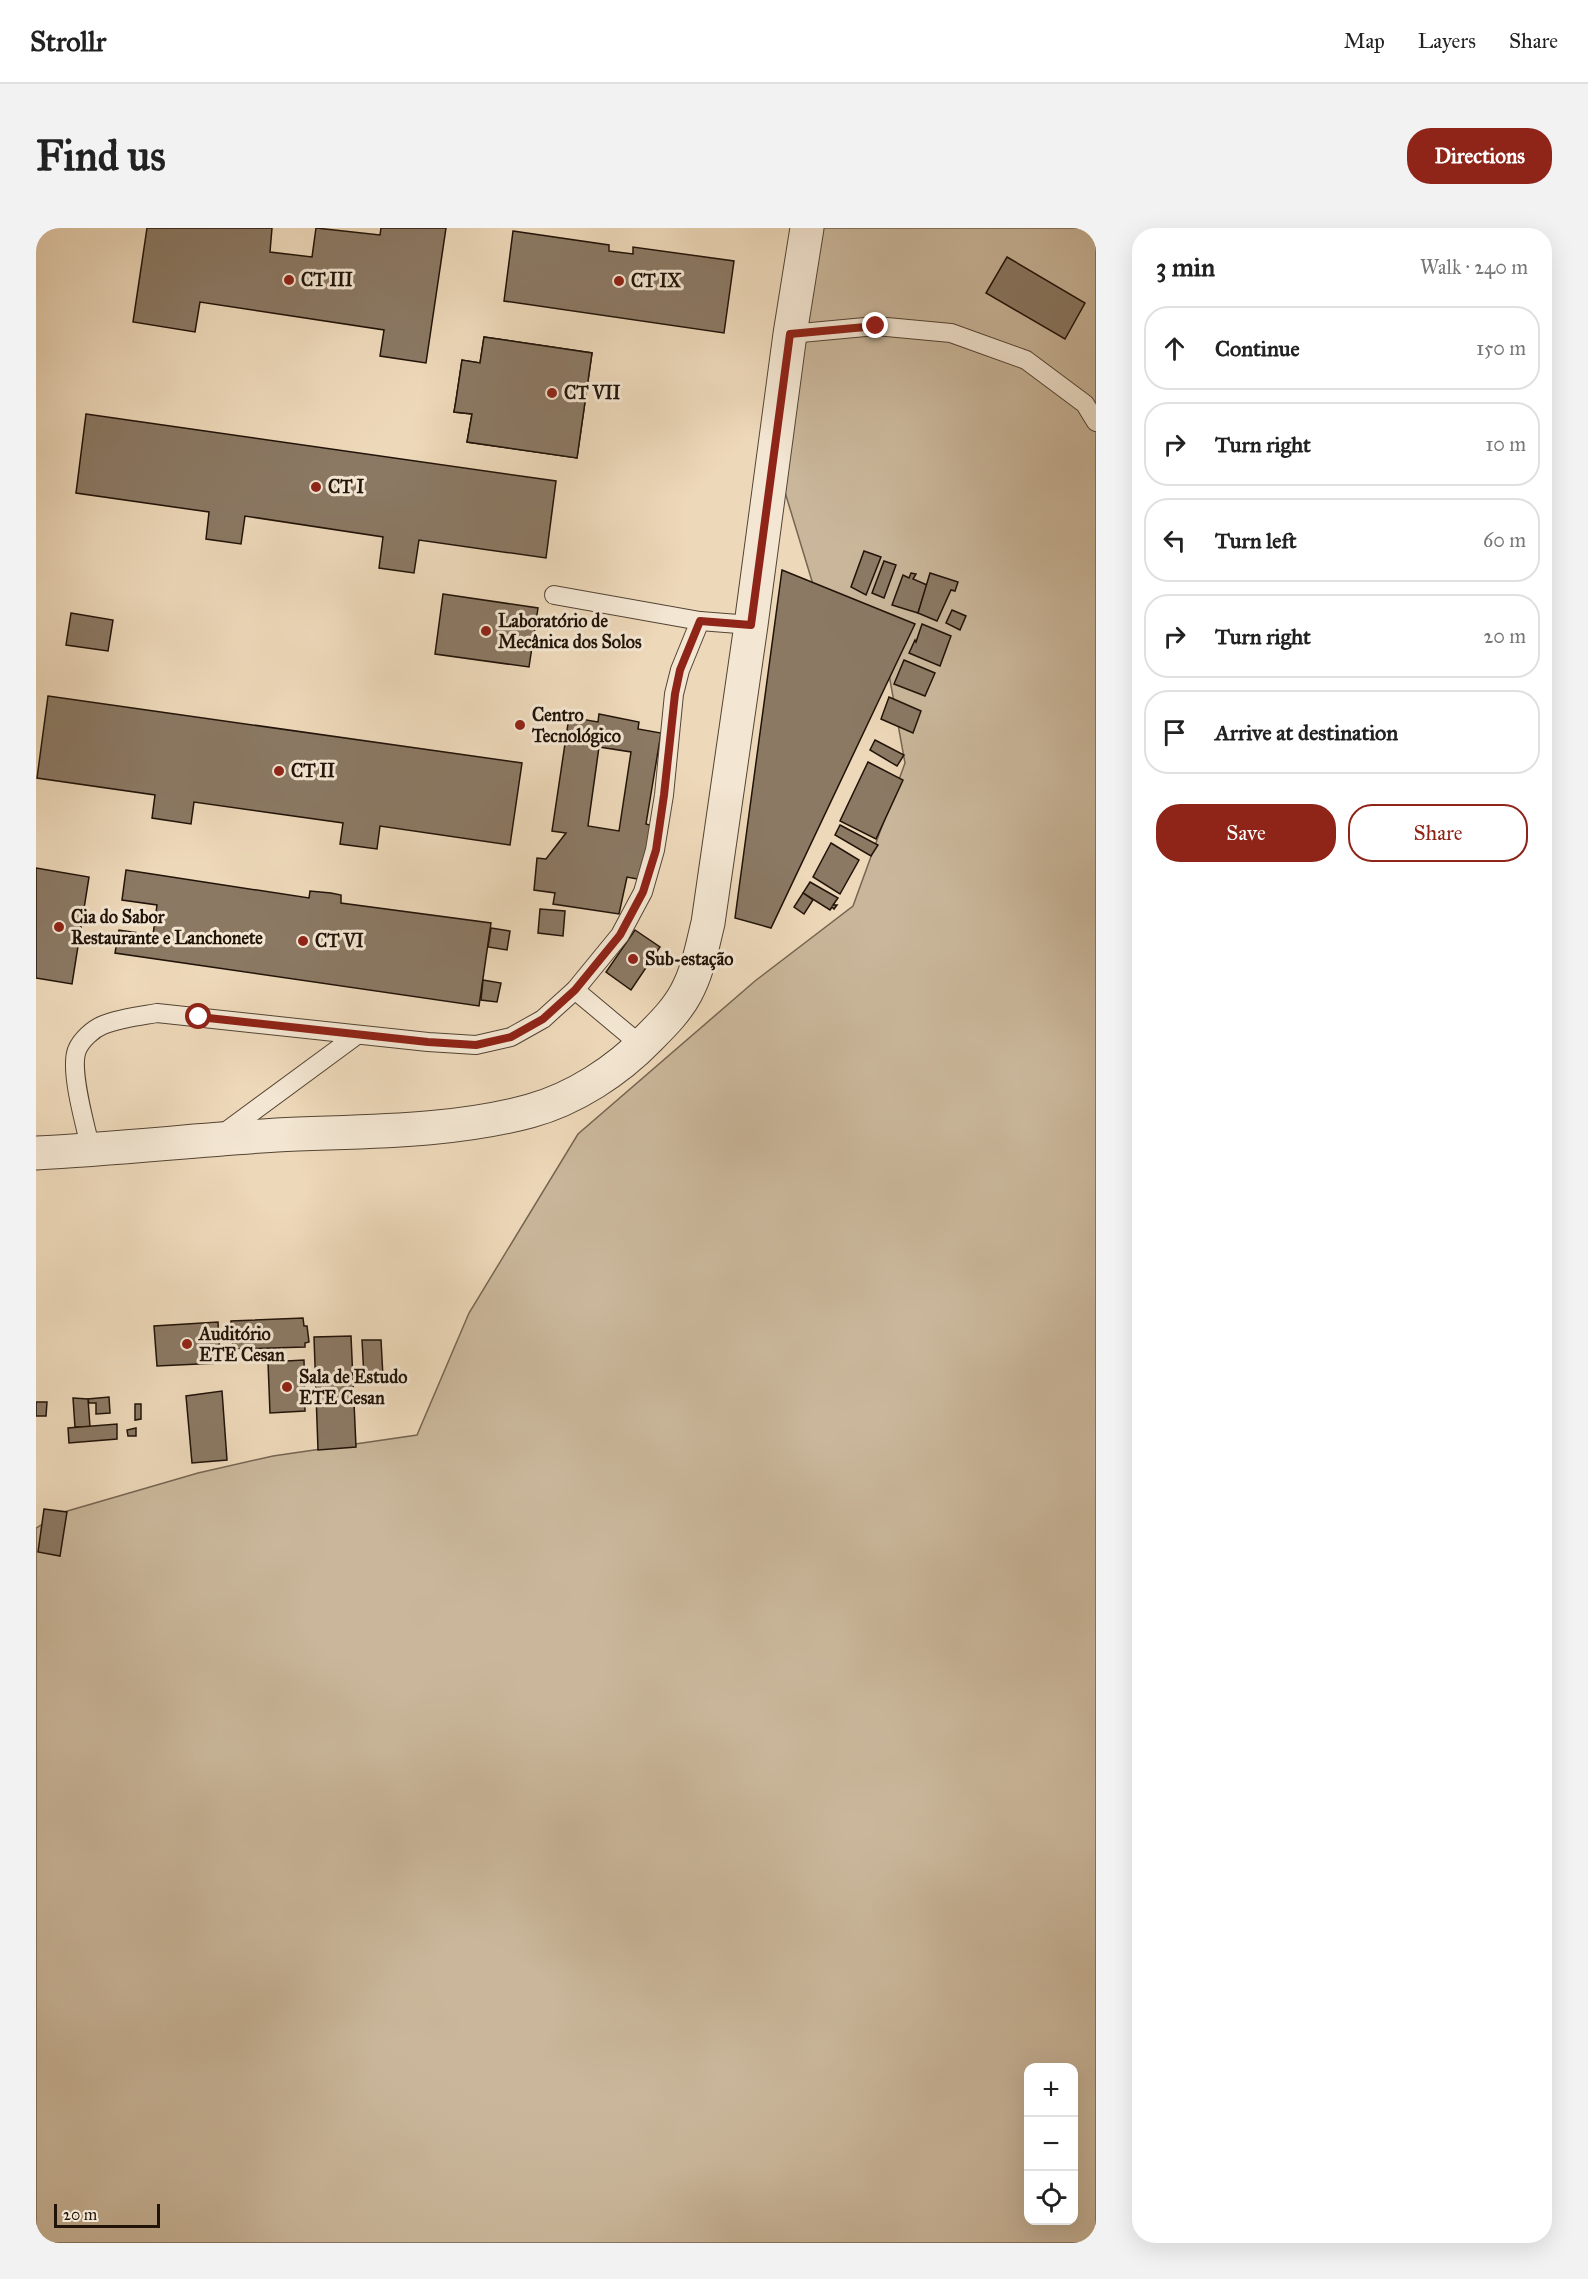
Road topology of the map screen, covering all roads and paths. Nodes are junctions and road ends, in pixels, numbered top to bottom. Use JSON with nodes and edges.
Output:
{"nodes":[{"id":1,"x":807,"y":228,"type":"edge"},
{"id":2,"x":790,"y":334,"type":"junction"},
{"id":3,"x":1096,"y":422,"type":"edge"},
{"id":4,"x":554,"y":595,"type":"dead end"},
{"id":5,"x":700,"y":621,"type":"junction"},
{"id":6,"x":751,"y":625,"type":"junction"},
{"id":7,"x":575,"y":990,"type":"junction"},
{"id":8,"x":357,"y":1035,"type":"junction"},
{"id":9,"x":642,"y":1046,"type":"junction"},
{"id":10,"x":217,"y":1139,"type":"junction"},
{"id":11,"x":91,"y":1150,"type":"junction"},
{"id":12,"x":36,"y":1154,"type":"edge"}],
"edges":[{"from":1,"to":2,"type":"street"},
{"from":2,"to":3,"type":"lane"},
{"from":2,"to":6,"type":"street"},
{"from":4,"to":5,"type":"lane"},
{"from":5,"to":6,"type":"lane"},
{"from":5,"to":7,"type":"lane"},
{"from":6,"to":9,"type":"street"},
{"from":7,"to":8,"type":"lane"},
{"from":7,"to":9,"type":"lane"},
{"from":8,"to":10,"type":"lane"},
{"from":8,"to":11,"type":"lane"},
{"from":9,"to":10,"type":"street"},
{"from":10,"to":11,"type":"street"},
{"from":11,"to":12,"type":"street"}]}
